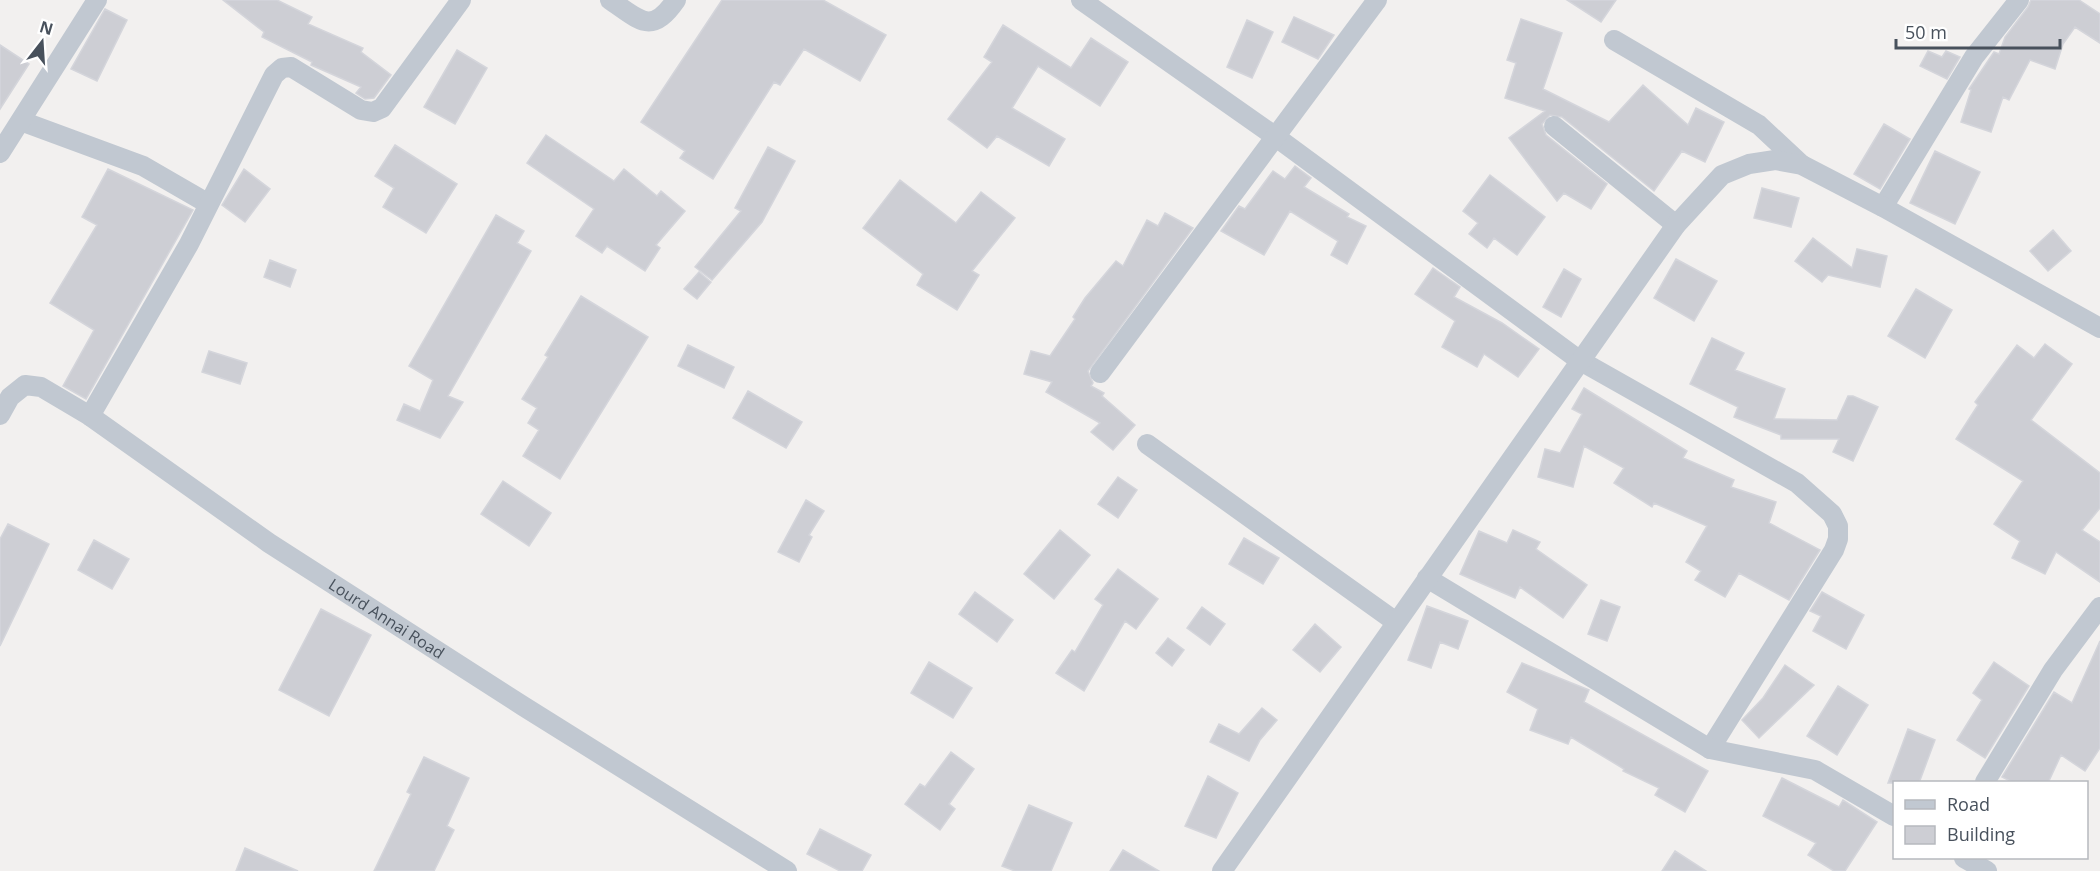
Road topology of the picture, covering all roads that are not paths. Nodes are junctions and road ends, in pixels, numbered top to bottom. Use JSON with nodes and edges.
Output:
{"nodes":[{"id":1,"x":97,"y":0,"type":"edge"},
{"id":2,"x":461,"y":0,"type":"edge"},
{"id":3,"x":610,"y":0,"type":"edge"},
{"id":4,"x":676,"y":0,"type":"edge"},
{"id":5,"x":1081,"y":0,"type":"edge"},
{"id":6,"x":1377,"y":0,"type":"edge"},
{"id":7,"x":2019,"y":0,"type":"edge"},
{"id":8,"x":1614,"y":40,"type":"dead end"},
{"id":9,"x":21,"y":121,"type":"junction"},
{"id":10,"x":1554,"y":126,"type":"dead end"},
{"id":11,"x":1276,"y":137,"type":"junction"},
{"id":12,"x":0,"y":153,"type":"edge"},
{"id":13,"x":1802,"y":165,"type":"junction"},
{"id":14,"x":207,"y":203,"type":"junction"},
{"id":15,"x":1883,"y":207,"type":"junction"},
{"id":16,"x":1676,"y":225,"type":"junction"},
{"id":17,"x":2100,"y":328,"type":"edge"},
{"id":18,"x":1579,"y":360,"type":"junction"},
{"id":19,"x":1101,"y":373,"type":"dead end"},
{"id":20,"x":0,"y":415,"type":"edge"},
{"id":21,"x":90,"y":416,"type":"junction"},
{"id":22,"x":1147,"y":444,"type":"dead end"},
{"id":23,"x":1427,"y":578,"type":"junction"},
{"id":24,"x":2100,"y":607,"type":"edge"},
{"id":25,"x":1396,"y":622,"type":"junction"},
{"id":26,"x":1710,"y":749,"type":"junction"},
{"id":27,"x":1986,"y":781,"type":"edge"},
{"id":28,"x":1893,"y":815,"type":"edge"},
{"id":29,"x":1966,"y":859,"type":"edge"},
{"id":30,"x":787,"y":871,"type":"edge"},
{"id":31,"x":1222,"y":871,"type":"edge"},
{"id":32,"x":1986,"y":871,"type":"edge"}],
"edges":[{"from":1,"to":9,"type":"street"},
{"from":2,"to":14,"type":"street"},
{"from":3,"to":4,"type":"street"},
{"from":5,"to":11,"type":"street"},
{"from":6,"to":11,"type":"street"},
{"from":7,"to":15,"type":"street"},
{"from":8,"to":13,"type":"street"},
{"from":9,"to":12,"type":"street"},
{"from":9,"to":14,"type":"street"},
{"from":10,"to":16,"type":"street"},
{"from":11,"to":18,"type":"street"},
{"from":11,"to":19,"type":"street"},
{"from":13,"to":15,"type":"street"},
{"from":13,"to":16,"type":"street"},
{"from":14,"to":21,"type":"street"},
{"from":15,"to":17,"type":"street"},
{"from":16,"to":18,"type":"street"},
{"from":18,"to":23,"type":"street"},
{"from":18,"to":26,"type":"street"},
{"from":20,"to":21,"type":"street","name":"Lourd Annai Road"},
{"from":21,"to":30,"type":"street","name":"Lourd Annai Road"},
{"from":22,"to":25,"type":"street"},
{"from":23,"to":25,"type":"street"},
{"from":23,"to":26,"type":"street"},
{"from":24,"to":27,"type":"street"},
{"from":25,"to":31,"type":"street"},
{"from":26,"to":28,"type":"street"},
{"from":29,"to":32,"type":"street"}]}
